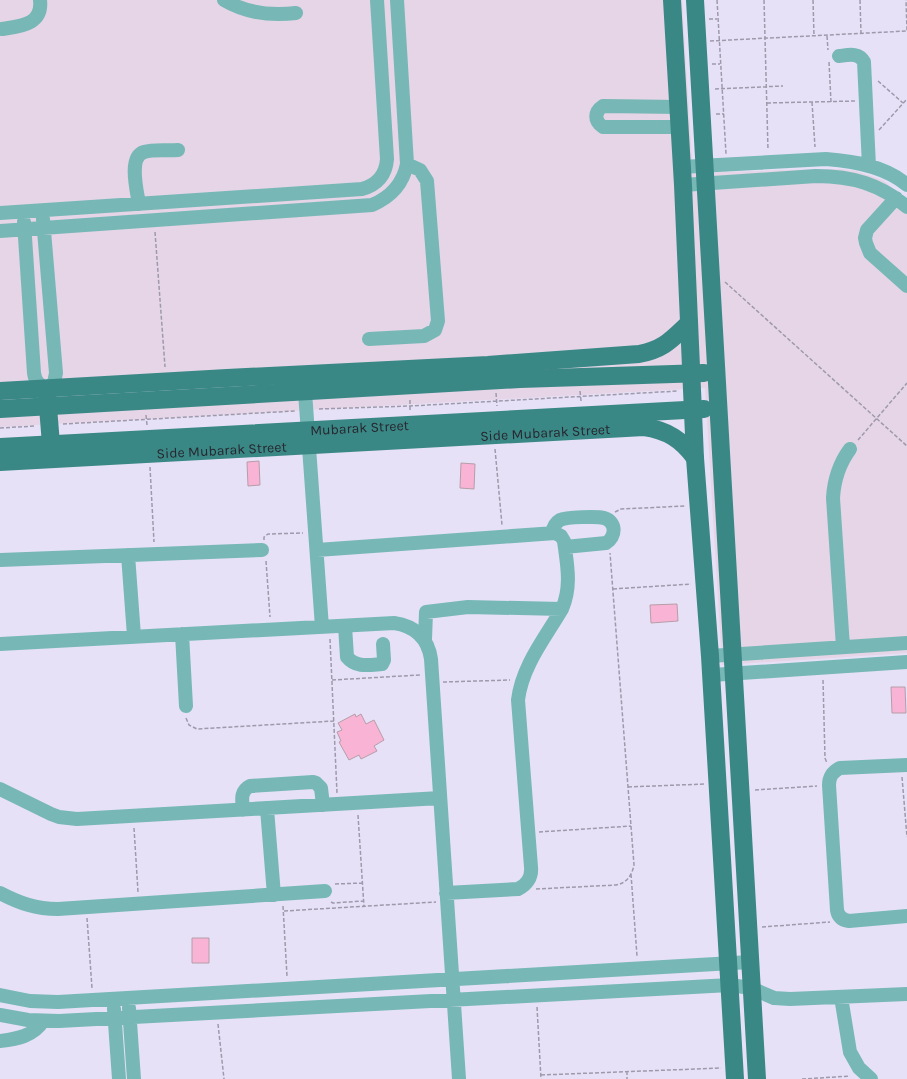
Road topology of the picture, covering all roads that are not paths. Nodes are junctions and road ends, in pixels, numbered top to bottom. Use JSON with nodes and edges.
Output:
{"nodes":[{"id":1,"x":40,"y":0,"type":"edge"},
{"id":2,"x":377,"y":0,"type":"edge"},
{"id":3,"x":397,"y":0,"type":"edge"},
{"id":4,"x":672,"y":0,"type":"edge"},
{"id":5,"x":695,"y":0,"type":"edge"},
{"id":6,"x":231,"y":2,"type":"edge"},
{"id":7,"x":296,"y":13,"type":"dead end"},
{"id":8,"x":2,"y":29,"type":"dead end"},
{"id":9,"x":839,"y":56,"type":"dead end"},
{"id":10,"x":678,"y":107,"type":"junction"},
{"id":11,"x":679,"y":127,"type":"junction"},
{"id":12,"x":178,"y":150,"type":"dead end"},
{"id":13,"x":407,"y":164,"type":"junction"},
{"id":14,"x":869,"y":166,"type":"junction"},
{"id":15,"x":705,"y":175,"type":"junction"},
{"id":16,"x":682,"y":176,"type":"junction"},
{"id":17,"x":907,"y":185,"type":"edge"},
{"id":18,"x":902,"y":203,"type":"edge"},
{"id":19,"x":139,"y":204,"type":"junction"},
{"id":20,"x":42,"y":210,"type":"junction"},
{"id":21,"x":23,"y":211,"type":"junction"},
{"id":22,"x":0,"y":213,"type":"edge"},
{"id":23,"x":44,"y":228,"type":"junction"},
{"id":24,"x":24,"y":229,"type":"junction"},
{"id":25,"x":0,"y":231,"type":"edge"},
{"id":26,"x":907,"y":286,"type":"edge"},
{"id":27,"x":689,"y":323,"type":"junction"},
{"id":28,"x":369,"y":339,"type":"dead end"},
{"id":29,"x":492,"y":372,"type":"junction"},
{"id":30,"x":716,"y":372,"type":"junction"},
{"id":31,"x":228,"y":378,"type":"junction"},
{"id":32,"x":692,"y":382,"type":"junction"},
{"id":33,"x":47,"y":388,"type":"junction"},
{"id":34,"x":0,"y":391,"type":"edge"},
{"id":35,"x":305,"y":392,"type":"junction"},
{"id":36,"x":210,"y":397,"type":"junction"},
{"id":37,"x":48,"y":406,"type":"junction"},
{"id":38,"x":719,"y":408,"type":"junction"},
{"id":39,"x":0,"y":409,"type":"edge"},
{"id":40,"x":693,"y":409,"type":"junction"},
{"id":41,"x":496,"y":427,"type":"junction"},
{"id":42,"x":309,"y":437,"type":"junction"},
{"id":43,"x":51,"y":444,"type":"junction"},
{"id":44,"x":148,"y":446,"type":"junction"},
{"id":45,"x":0,"y":447,"type":"edge"},
{"id":46,"x":850,"y":449,"type":"road end"},
{"id":47,"x":695,"y":458,"type":"junction"},
{"id":48,"x":0,"y":462,"type":"edge"},
{"id":49,"x":552,"y":533,"type":"junction"},
{"id":50,"x":565,"y":547,"type":"junction"},
{"id":51,"x":264,"y":550,"type":"road end"},
{"id":52,"x":317,"y":550,"type":"junction"},
{"id":53,"x":128,"y":555,"type":"junction"},
{"id":54,"x":0,"y":560,"type":"edge"},
{"id":55,"x":562,"y":609,"type":"junction"},
{"id":56,"x":326,"y":626,"type":"junction"},
{"id":57,"x":345,"y":626,"type":"junction"},
{"id":58,"x":182,"y":634,"type":"junction"},
{"id":59,"x":134,"y":636,"type":"junction"},
{"id":60,"x":425,"y":640,"type":"junction"},
{"id":61,"x":907,"y":643,"type":"edge"},
{"id":62,"x":0,"y":644,"type":"edge"},
{"id":63,"x":383,"y":644,"type":"dead end"},
{"id":64,"x":843,"y":647,"type":"junction"},
{"id":65,"x":732,"y":654,"type":"junction"},
{"id":66,"x":710,"y":656,"type":"junction"},
{"id":67,"x":907,"y":662,"type":"edge"},
{"id":68,"x":733,"y":674,"type":"junction"},
{"id":69,"x":712,"y":676,"type":"junction"},
{"id":70,"x":186,"y":706,"type":"road end"},
{"id":71,"x":904,"y":765,"type":"edge"},
{"id":72,"x":0,"y":789,"type":"edge"},
{"id":73,"x":440,"y":798,"type":"junction"},
{"id":74,"x":323,"y":806,"type":"junction"},
{"id":75,"x":266,"y":809,"type":"junction"},
{"id":76,"x":243,"y":810,"type":"junction"},
{"id":77,"x":329,"y":892,"type":"road end"},
{"id":78,"x":0,"y":893,"type":"edge"},
{"id":79,"x":278,"y":894,"type":"junction"},
{"id":80,"x":446,"y":898,"type":"junction"},
{"id":81,"x":907,"y":916,"type":"edge"},
{"id":82,"x":750,"y":962,"type":"junction"},
{"id":83,"x":729,"y":963,"type":"junction"},
{"id":84,"x":452,"y":978,"type":"junction"},
{"id":85,"x":730,"y":985,"type":"junction"},
{"id":86,"x":751,"y":988,"type":"junction"},
{"id":87,"x":907,"y":994,"type":"edge"},
{"id":88,"x":0,"y":995,"type":"edge"},
{"id":89,"x":114,"y":998,"type":"junction"},
{"id":90,"x":128,"y":998,"type":"junction"},
{"id":91,"x":841,"y":998,"type":"junction"},
{"id":92,"x":454,"y":999,"type":"junction"},
{"id":93,"x":0,"y":1015,"type":"edge"},
{"id":94,"x":129,"y":1017,"type":"junction"},
{"id":95,"x":115,"y":1018,"type":"junction"},
{"id":96,"x":44,"y":1021,"type":"junction"},
{"id":97,"x":0,"y":1041,"type":"edge"},
{"id":98,"x":735,"y":1073,"type":"edge"},
{"id":99,"x":869,"y":1077,"type":"edge"},
{"id":100,"x":119,"y":1079,"type":"edge"},
{"id":101,"x":134,"y":1079,"type":"edge"},
{"id":102,"x":460,"y":1079,"type":"edge"},
{"id":103,"x":757,"y":1079,"type":"edge"}],
"edges":[{"from":1,"to":8,"type":"street"},
{"from":2,"to":19,"type":"street"},
{"from":3,"to":13,"type":"street"},
{"from":4,"to":10,"type":"main road"},
{"from":5,"to":15,"type":"main road"},
{"from":6,"to":7,"type":"street"},
{"from":9,"to":14,"type":"street"},
{"from":10,"to":11,"type":"main road"},
{"from":10,"to":11,"type":"street"},
{"from":11,"to":16,"type":"main road"},
{"from":12,"to":19,"type":"street"},
{"from":13,"to":23,"type":"street"},
{"from":13,"to":28,"type":"street"},
{"from":14,"to":15,"type":"street"},
{"from":14,"to":17,"type":"street"},
{"from":15,"to":16,"type":"street"},
{"from":15,"to":18,"type":"street"},
{"from":15,"to":30,"type":"main road"},
{"from":16,"to":27,"type":"main road"},
{"from":18,"to":26,"type":"street"},
{"from":19,"to":20,"type":"street"},
{"from":20,"to":21,"type":"street"},
{"from":20,"to":23,"type":"street"},
{"from":21,"to":22,"type":"street"},
{"from":21,"to":24,"type":"street"},
{"from":23,"to":24,"type":"street"},
{"from":23,"to":33,"type":"street"},
{"from":24,"to":25,"type":"street"},
{"from":24,"to":33,"type":"street"},
{"from":27,"to":29,"type":"main road"},
{"from":27,"to":32,"type":"main road"},
{"from":29,"to":31,"type":"main road"},
{"from":29,"to":32,"type":"main road"},
{"from":29,"to":35,"type":"main road"},
{"from":30,"to":32,"type":"main road"},
{"from":30,"to":38,"type":"main road"},
{"from":31,"to":33,"type":"main road"},
{"from":31,"to":36,"type":"main road"},
{"from":32,"to":40,"type":"main road"},
{"from":33,"to":34,"type":"main road"},
{"from":33,"to":37,"type":"main road"},
{"from":35,"to":36,"type":"main road"},
{"from":35,"to":42,"type":"street"},
{"from":36,"to":37,"type":"main road"},
{"from":37,"to":39,"type":"main road"},
{"from":37,"to":43,"type":"main road"},
{"from":38,"to":40,"type":"main road","name":"Mubarak Street"},
{"from":38,"to":65,"type":"main road"},
{"from":40,"to":41,"type":"main road","name":"Mubarak Street"},
{"from":40,"to":47,"type":"main road"},
{"from":41,"to":42,"type":"main road","name":"Side Mubarak Street"},
{"from":41,"to":42,"type":"main road","name":"Mubarak Street"},
{"from":41,"to":47,"type":"main road","name":"Side Mubarak Street"},
{"from":42,"to":44,"type":"main road","name":"Mubarak Street"},
{"from":42,"to":52,"type":"street"},
{"from":43,"to":44,"type":"main road","name":"Mubarak Street"},
{"from":43,"to":45,"type":"main road","name":"Mubarak Street"},
{"from":44,"to":48,"type":"main road","name":"Side Mubarak Street"},
{"from":46,"to":64,"type":"street"},
{"from":47,"to":66,"type":"main road"},
{"from":49,"to":50,"type":"street"},
{"from":49,"to":50,"type":"street"},
{"from":49,"to":52,"type":"street"},
{"from":50,"to":55,"type":"street"},
{"from":51,"to":53,"type":"street"},
{"from":52,"to":56,"type":"street"},
{"from":53,"to":54,"type":"street"},
{"from":53,"to":59,"type":"street"},
{"from":55,"to":60,"type":"street"},
{"from":55,"to":80,"type":"street"},
{"from":56,"to":57,"type":"street"},
{"from":56,"to":58,"type":"street"},
{"from":57,"to":60,"type":"street"},
{"from":57,"to":63,"type":"street"},
{"from":58,"to":59,"type":"street"},
{"from":58,"to":70,"type":"street"},
{"from":59,"to":62,"type":"street"},
{"from":60,"to":73,"type":"street"},
{"from":61,"to":64,"type":"street"},
{"from":64,"to":65,"type":"street"},
{"from":65,"to":66,"type":"street"},
{"from":65,"to":68,"type":"main road"},
{"from":66,"to":69,"type":"main road"},
{"from":67,"to":68,"type":"street"},
{"from":68,"to":69,"type":"street"},
{"from":68,"to":82,"type":"main road"},
{"from":69,"to":83,"type":"main road"},
{"from":71,"to":81,"type":"street"},
{"from":72,"to":76,"type":"street"},
{"from":73,"to":74,"type":"street"},
{"from":73,"to":80,"type":"street"},
{"from":74,"to":75,"type":"street"},
{"from":74,"to":76,"type":"street"},
{"from":75,"to":76,"type":"street"},
{"from":75,"to":79,"type":"street"},
{"from":77,"to":79,"type":"street"},
{"from":78,"to":79,"type":"street"},
{"from":80,"to":84,"type":"street"},
{"from":82,"to":83,"type":"street"},
{"from":82,"to":86,"type":"main road"},
{"from":83,"to":84,"type":"street"},
{"from":83,"to":85,"type":"main road"},
{"from":84,"to":90,"type":"street"},
{"from":84,"to":92,"type":"street"},
{"from":85,"to":86,"type":"street"},
{"from":85,"to":92,"type":"street"},
{"from":85,"to":98,"type":"main road"},
{"from":86,"to":91,"type":"street"},
{"from":86,"to":103,"type":"main road"},
{"from":87,"to":91,"type":"street"},
{"from":88,"to":89,"type":"street"},
{"from":89,"to":90,"type":"street"},
{"from":89,"to":95,"type":"street"},
{"from":90,"to":94,"type":"street"},
{"from":91,"to":99,"type":"street"},
{"from":92,"to":94,"type":"street"},
{"from":92,"to":102,"type":"street"},
{"from":93,"to":96,"type":"street"},
{"from":94,"to":95,"type":"street"},
{"from":94,"to":101,"type":"street"},
{"from":95,"to":96,"type":"street"},
{"from":95,"to":100,"type":"street"},
{"from":96,"to":97,"type":"street"}]}
